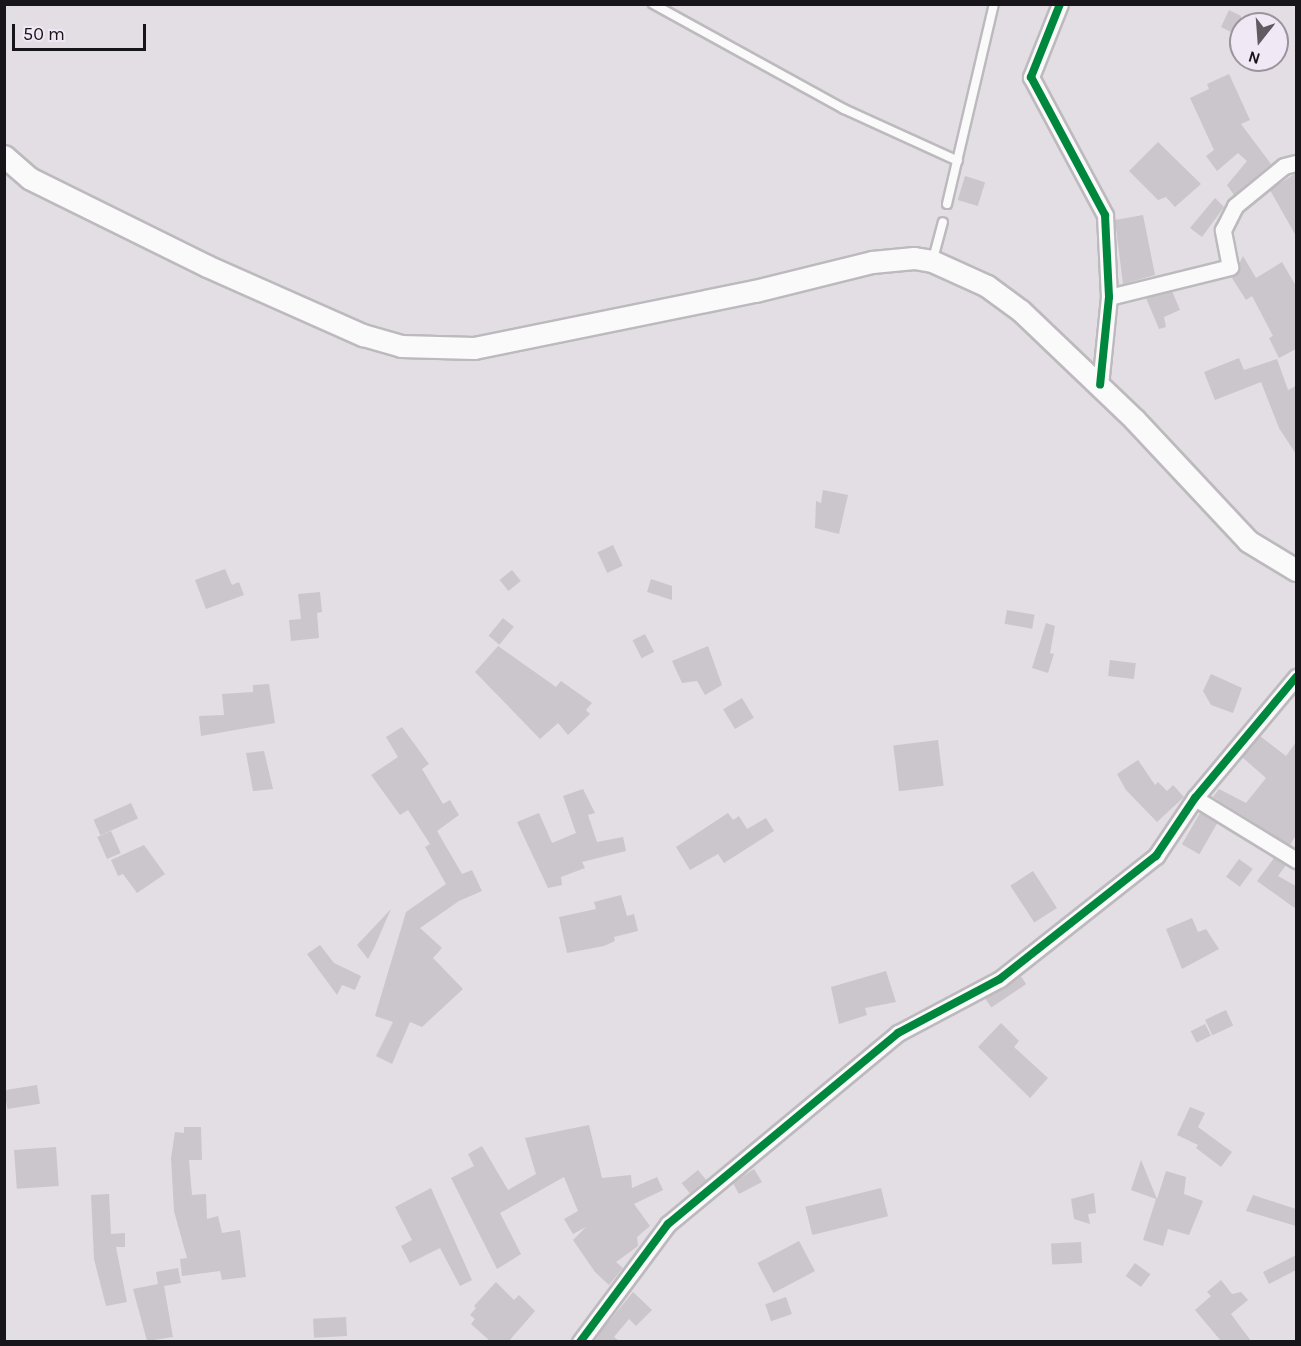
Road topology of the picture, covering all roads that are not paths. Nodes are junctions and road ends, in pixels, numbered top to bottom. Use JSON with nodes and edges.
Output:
{"nodes":[{"id":1,"x":653,"y":4,"type":"edge"},
{"id":2,"x":994,"y":4,"type":"edge"},
{"id":3,"x":1060,"y":4,"type":"edge"},
{"id":4,"x":4,"y":156,"type":"edge"},
{"id":5,"x":958,"y":161,"type":"junction"},
{"id":6,"x":1296,"y":163,"type":"edge"},
{"id":7,"x":947,"y":204,"type":"dead end"},
{"id":8,"x":943,"y":222,"type":"dead end"},
{"id":9,"x":932,"y":261,"type":"junction"},
{"id":10,"x":1109,"y":297,"type":"junction"},
{"id":11,"x":1100,"y":385,"type":"junction"},
{"id":12,"x":1296,"y":570,"type":"edge"},
{"id":13,"x":1296,"y":684,"type":"edge"},
{"id":14,"x":1195,"y":798,"type":"junction"},
{"id":15,"x":1296,"y":860,"type":"edge"},
{"id":16,"x":580,"y":1341,"type":"edge"}],
"edges":[{"from":1,"to":5,"type":"lane"},
{"from":2,"to":5,"type":"lane"},
{"from":3,"to":10,"type":"street"},
{"from":4,"to":9,"type":"main road"},
{"from":5,"to":7,"type":"lane"},
{"from":6,"to":10,"type":"street"},
{"from":8,"to":9,"type":"lane"},
{"from":9,"to":11,"type":"main road"},
{"from":10,"to":11,"type":"street"},
{"from":11,"to":12,"type":"main road"},
{"from":13,"to":14,"type":"street"},
{"from":14,"to":15,"type":"street"},
{"from":14,"to":16,"type":"street"}]}
